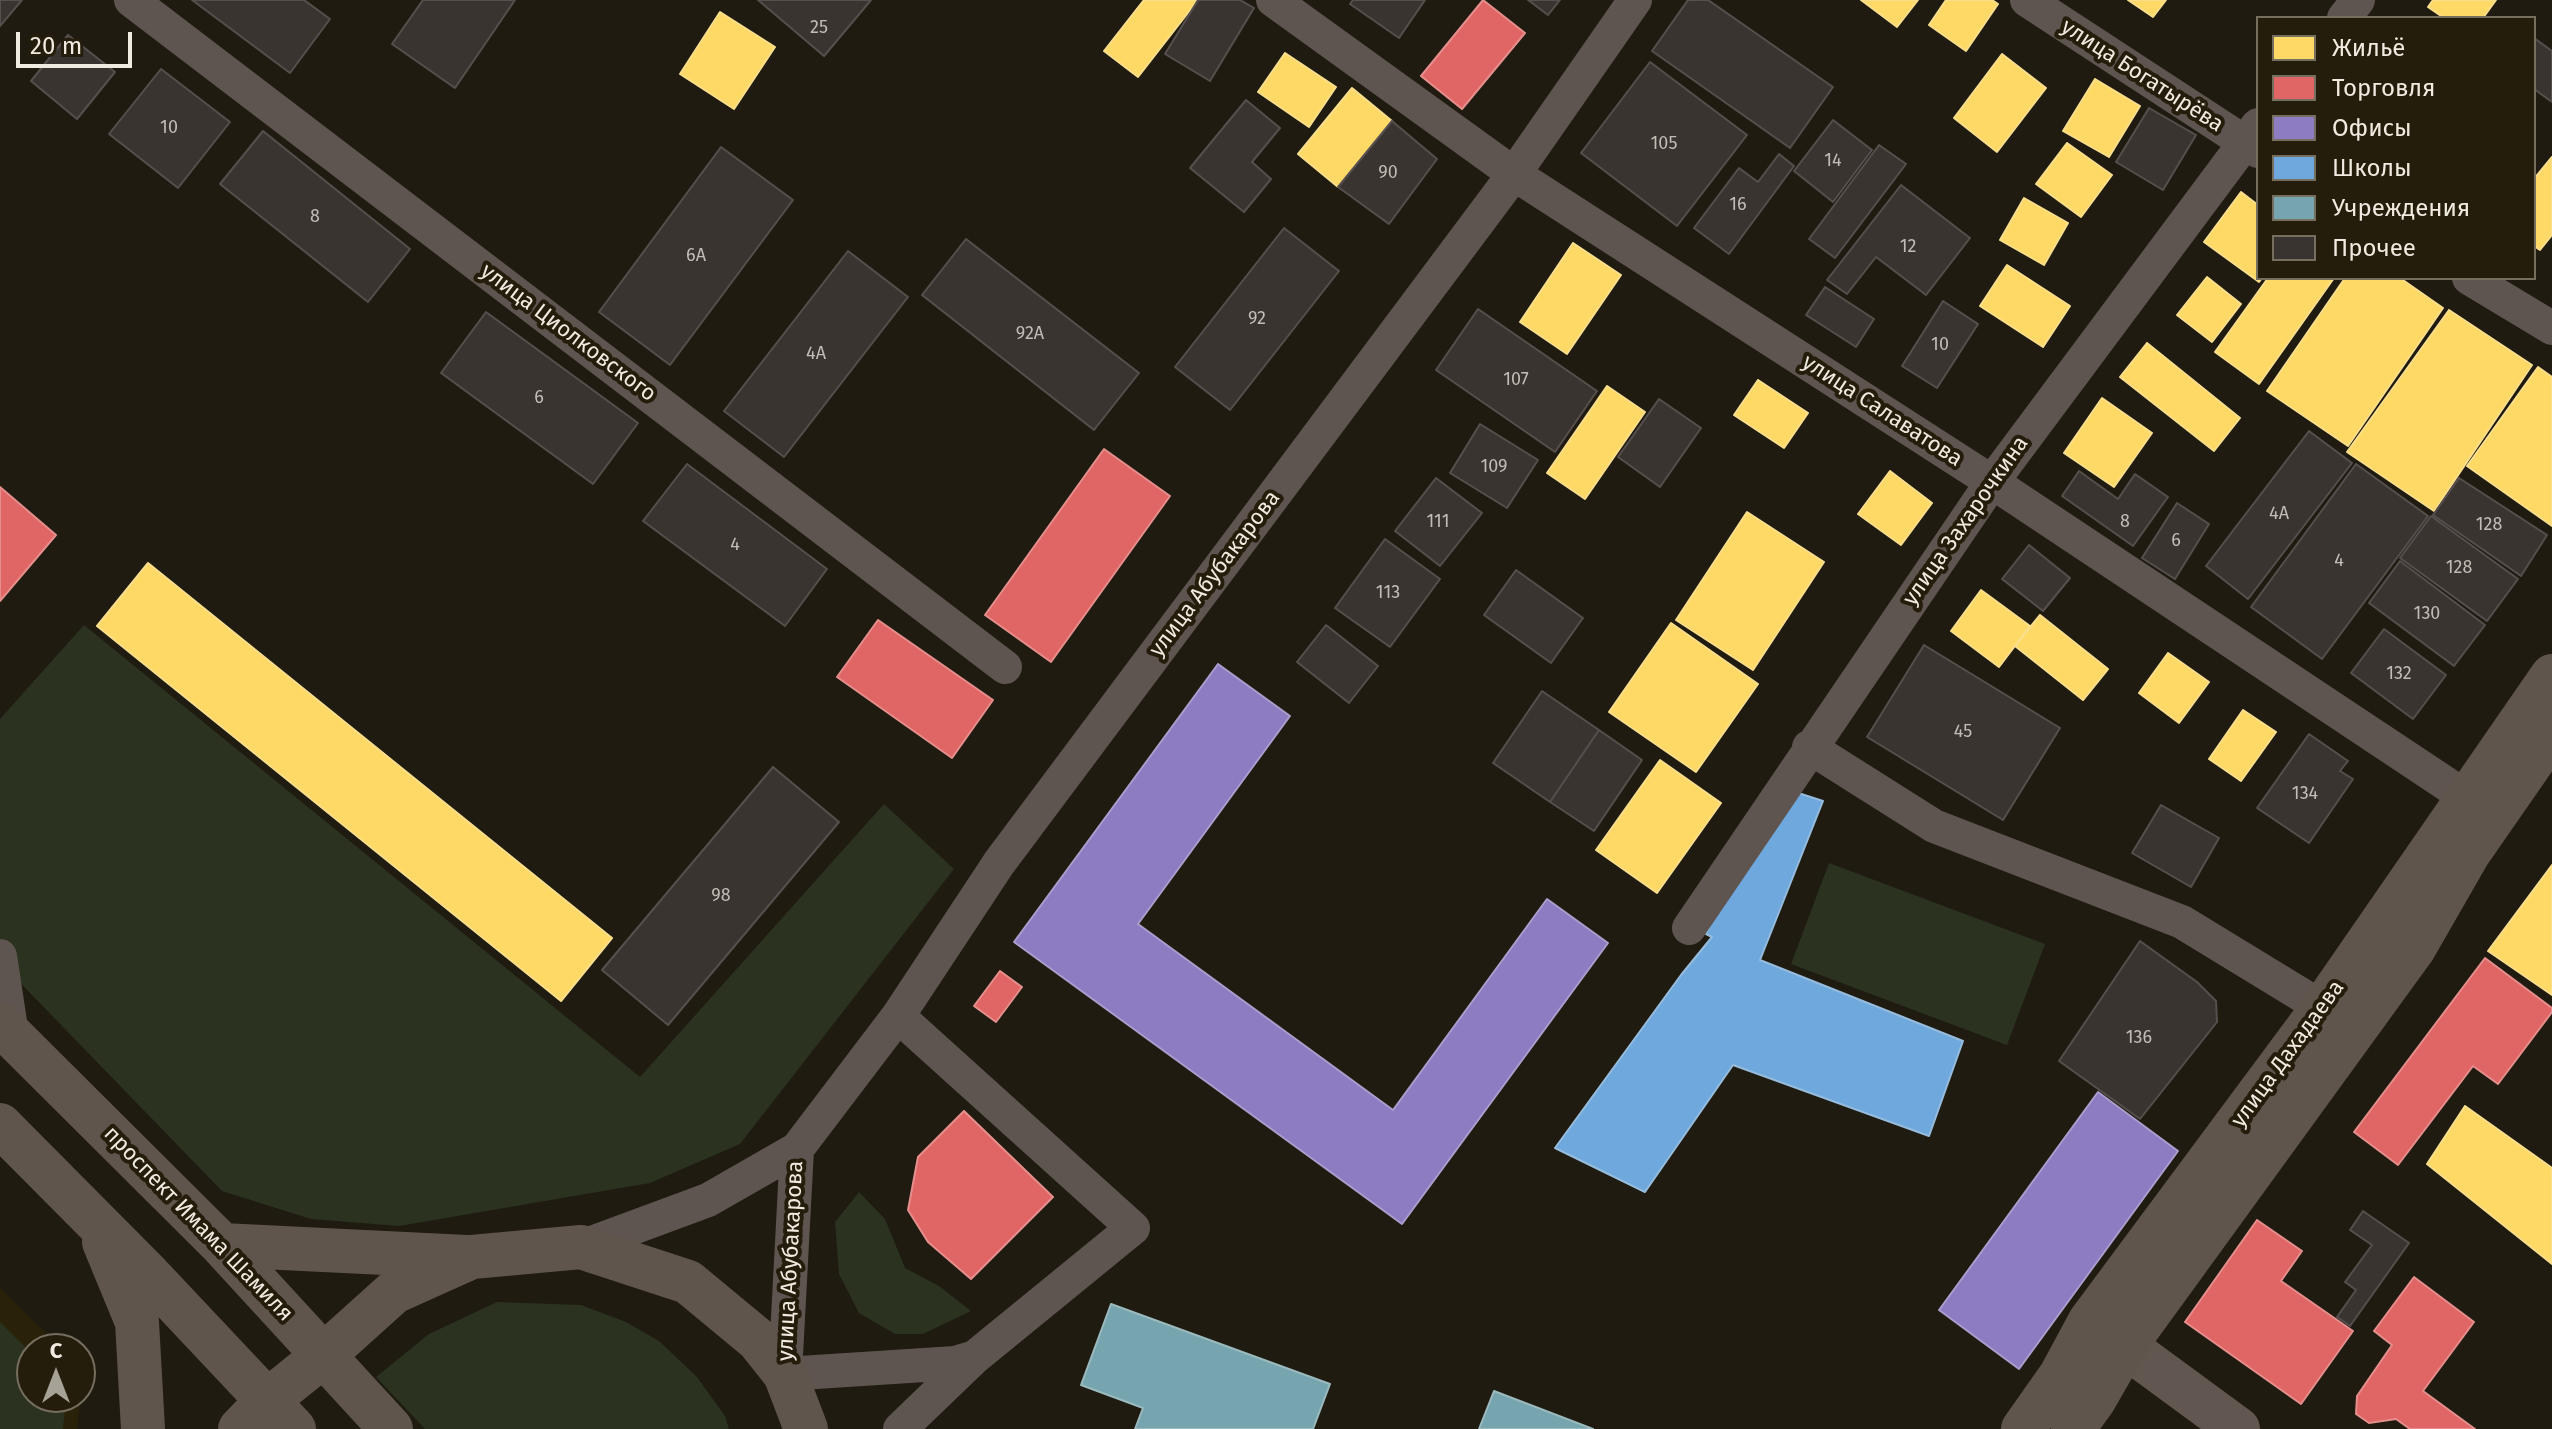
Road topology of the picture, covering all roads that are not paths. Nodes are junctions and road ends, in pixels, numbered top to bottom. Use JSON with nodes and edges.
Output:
{"nodes":[{"id":1,"x":131,"y":0,"type":"edge"},
{"id":2,"x":1273,"y":0,"type":"edge"},
{"id":3,"x":1635,"y":0,"type":"edge"},
{"id":4,"x":2027,"y":0,"type":"edge"},
{"id":5,"x":2358,"y":0,"type":"edge"},
{"id":6,"x":2346,"y":16,"type":"edge"},
{"id":7,"x":2253,"y":140,"type":"edge"},
{"id":8,"x":1514,"y":174,"type":"junction"},
{"id":9,"x":2472,"y":280,"type":"edge"},
{"id":10,"x":2552,"y":328,"type":"edge"},
{"id":11,"x":1992,"y":482,"type":"junction"},
{"id":12,"x":1005,"y":667,"type":"dead end"},
{"id":13,"x":2552,"y":676,"type":"edge"},
{"id":14,"x":2552,"y":733,"type":"edge"},
{"id":15,"x":1809,"y":747,"type":"junction"},
{"id":16,"x":2482,"y":805,"type":"junction"},
{"id":17,"x":1689,"y":928,"type":"dead end"},
{"id":18,"x":0,"y":956,"type":"edge"},
{"id":19,"x":898,"y":1016,"type":"junction"},
{"id":20,"x":2339,"y":1018,"type":"junction"},
{"id":21,"x":6,"y":1029,"type":"edge"},
{"id":22,"x":0,"y":1125,"type":"edge"},
{"id":23,"x":797,"y":1149,"type":"junction"},
{"id":24,"x":96,"y":1221,"type":"junction"},
{"id":25,"x":222,"y":1245,"type":"junction"},
{"id":26,"x":581,"y":1247,"type":"junction"},
{"id":27,"x":472,"y":1257,"type":"junction"},
{"id":28,"x":2090,"y":1321,"type":"junction"},
{"id":29,"x":2125,"y":1346,"type":"junction"},
{"id":30,"x":324,"y":1355,"type":"junction"},
{"id":31,"x":975,"y":1357,"type":"junction"},
{"id":32,"x":785,"y":1374,"type":"junction"},
{"id":33,"x":267,"y":1420,"type":"edge"},
{"id":34,"x":143,"y":1429,"type":"edge"},
{"id":35,"x":391,"y":1429,"type":"edge"},
{"id":36,"x":806,"y":1429,"type":"edge"},
{"id":37,"x":900,"y":1429,"type":"edge"},
{"id":38,"x":2023,"y":1429,"type":"edge"},
{"id":39,"x":2073,"y":1429,"type":"edge"},
{"id":40,"x":2238,"y":1429,"type":"edge"}],
"edges":[{"from":1,"to":12,"type":"street","name":"улица Циолковского"},
{"from":2,"to":8,"type":"street","name":"улица Салаватова"},
{"from":3,"to":8,"type":"street","name":"улица Абубакарова"},
{"from":4,"to":7,"type":"street","name":"улица Богатырёва"},
{"from":5,"to":6,"type":"street"},
{"from":7,"to":11,"type":"street","name":"улица Захарочкина"},
{"from":8,"to":11,"type":"street","name":"улица Салаватова"},
{"from":8,"to":19,"type":"street","name":"улица Абубакарова"},
{"from":9,"to":10,"type":"street"},
{"from":11,"to":15,"type":"street","name":"улица Захарочкина"},
{"from":11,"to":16,"type":"street","name":"улица Салаватова"},
{"from":13,"to":16,"type":"main road","name":"улица Дахадаева"},
{"from":14,"to":16,"type":"main road","name":"улица Дахадаева"},
{"from":15,"to":17,"type":"street","name":"улица Захарочкина"},
{"from":15,"to":20,"type":"street"},
{"from":16,"to":20,"type":"main road","name":"улица Дахадаева"},
{"from":18,"to":21,"type":"street"},
{"from":19,"to":23,"type":"street","name":"улица Абубакарова"},
{"from":19,"to":31,"type":"street"},
{"from":20,"to":28,"type":"main road","name":"улица Дахадаева"},
{"from":20,"to":29,"type":"main road","name":"улица Дахадаева"},
{"from":21,"to":25,"type":"main road","name":"проспект Имама Шамиля"},
{"from":22,"to":24,"type":"main road"},
{"from":23,"to":26,"type":"street","name":"улица Абубакарова"},
{"from":23,"to":32,"type":"street","name":"улица Абубакарова"},
{"from":24,"to":33,"type":"main road"},
{"from":24,"to":34,"type":"main road"},
{"from":25,"to":27,"type":"main road"},
{"from":25,"to":30,"type":"main road","name":"проспект Имама Шамиля"},
{"from":26,"to":27,"type":"main road","name":"улица Абубакарова"},
{"from":26,"to":32,"type":"main road","name":"улица Абубакарова"},
{"from":27,"to":30,"type":"main road","name":"улица Абубакарова"},
{"from":28,"to":29,"type":"main road"},
{"from":28,"to":38,"type":"main road","name":"улица Дахадаева"},
{"from":29,"to":39,"type":"main road","name":"улица Дахадаева"},
{"from":29,"to":40,"type":"main road"},
{"from":30,"to":33,"type":"main road","name":"улица Абубакарова"},
{"from":30,"to":35,"type":"main road","name":"проспект Имама Шамиля"},
{"from":31,"to":32,"type":"street"},
{"from":31,"to":37,"type":"street"},
{"from":32,"to":36,"type":"main road","name":"улица Абубакарова"}]}
